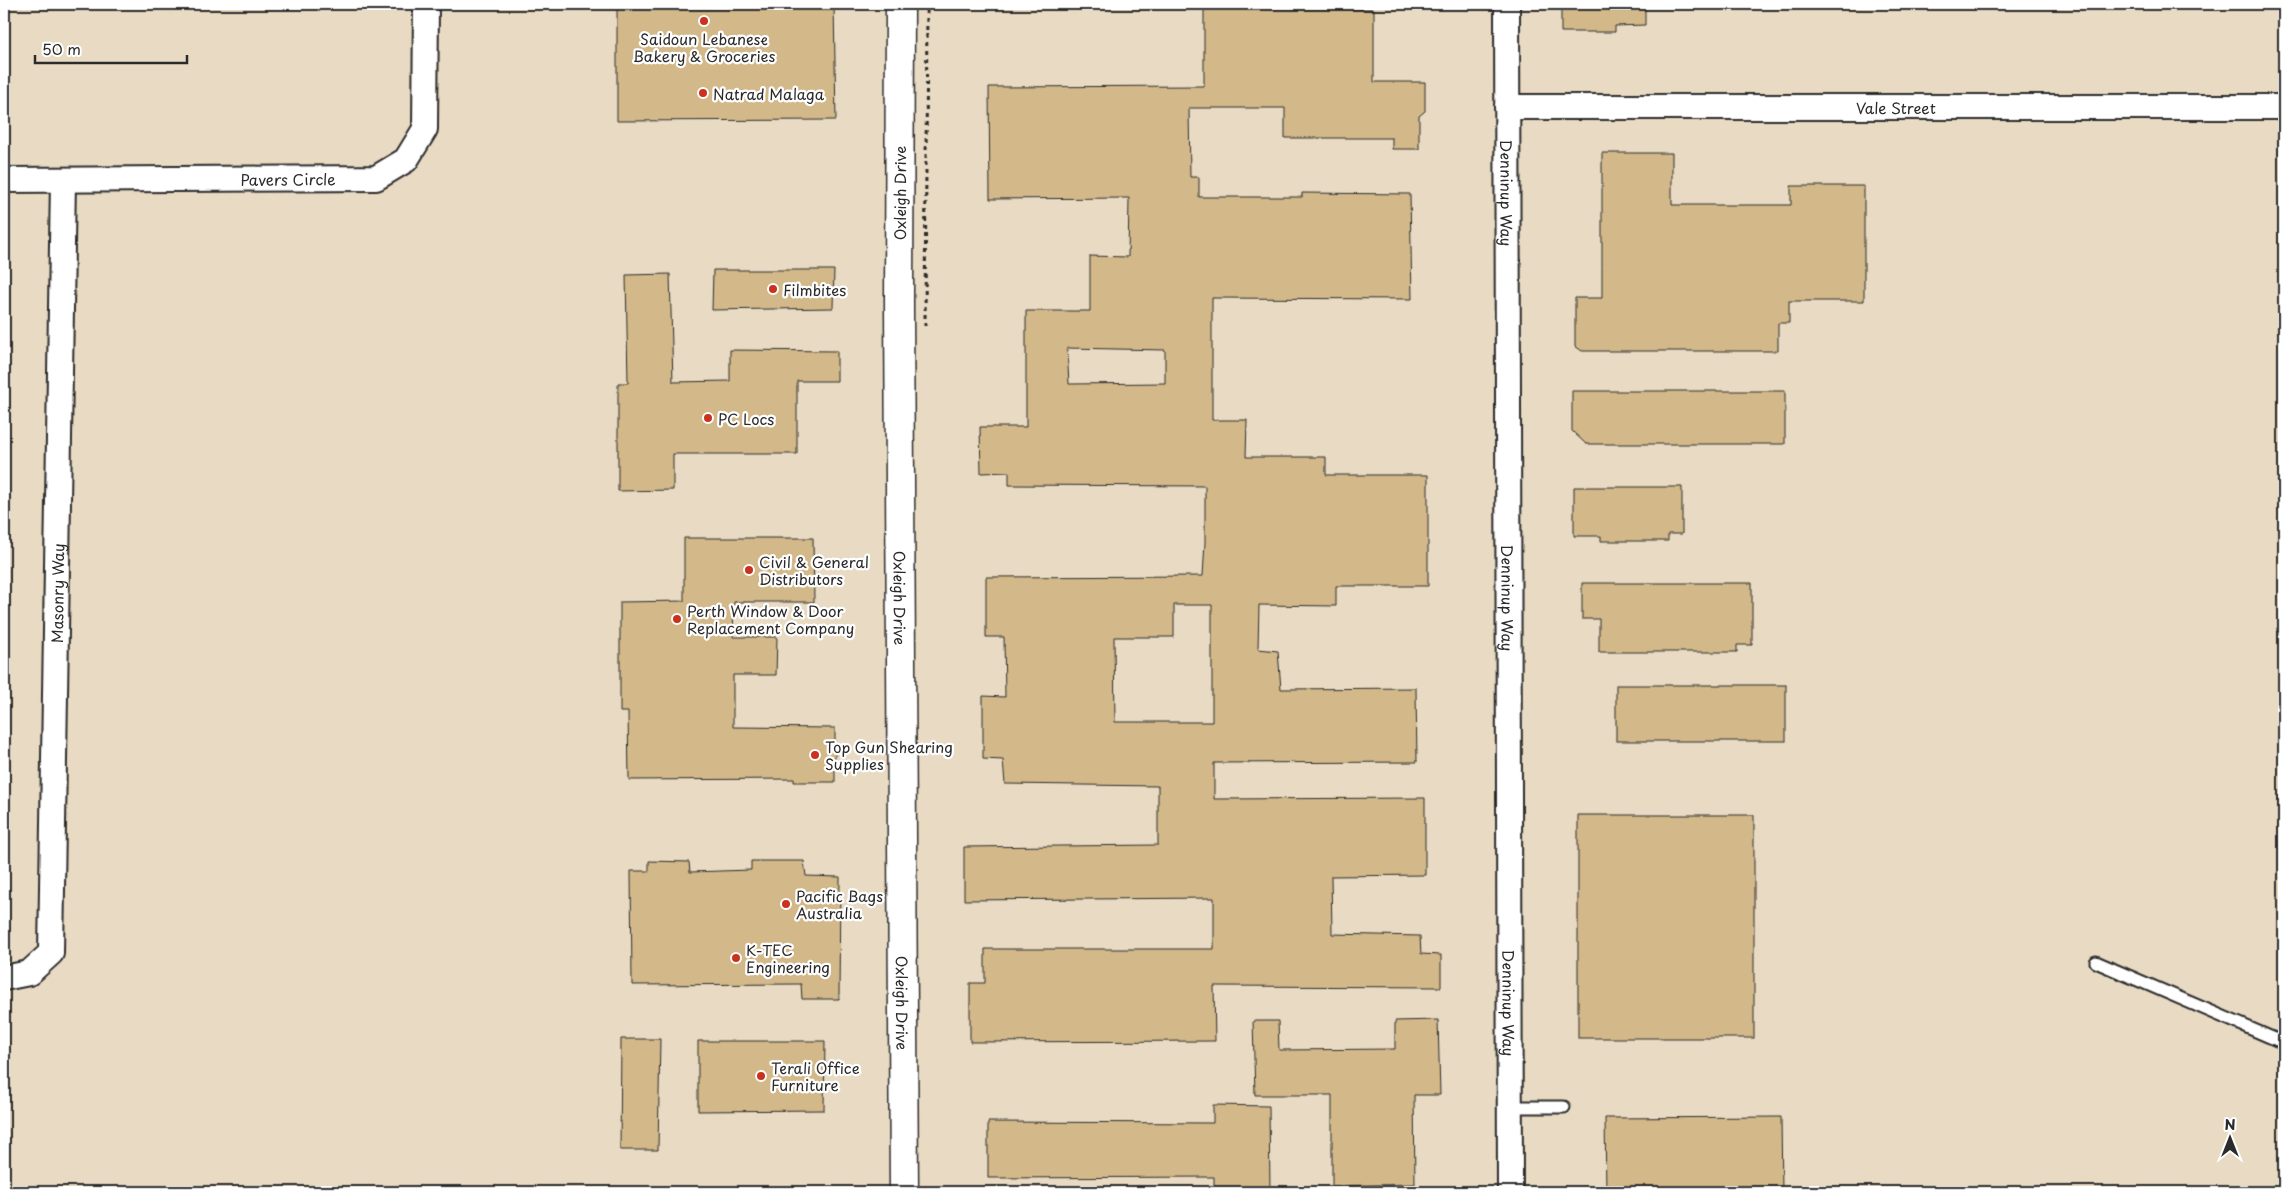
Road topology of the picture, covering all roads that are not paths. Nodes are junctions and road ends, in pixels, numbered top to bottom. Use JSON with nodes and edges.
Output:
{"nodes":[{"id":1,"x":426,"y":4,"type":"edge"},
{"id":2,"x":900,"y":4,"type":"edge"},
{"id":3,"x":1507,"y":4,"type":"edge"},
{"id":4,"x":1507,"y":107,"type":"junction"},
{"id":5,"x":2284,"y":107,"type":"edge"},
{"id":6,"x":4,"y":180,"type":"edge"},
{"id":7,"x":62,"y":180,"type":"junction"},
{"id":8,"x":2096,"y":962,"type":"dead end"},
{"id":9,"x":4,"y":978,"type":"edge"},
{"id":10,"x":2284,"y":1043,"type":"edge"},
{"id":11,"x":1510,"y":1107,"type":"junction"},
{"id":12,"x":1564,"y":1107,"type":"dead end"},
{"id":13,"x":904,"y":1192,"type":"edge"},
{"id":14,"x":1510,"y":1192,"type":"edge"}],
"edges":[{"from":1,"to":7,"type":"street","name":"Pavers Circle"},
{"from":2,"to":13,"type":"street","name":"Oxleigh Drive"},
{"from":3,"to":4,"type":"street","name":"Denninup Way"},
{"from":4,"to":5,"type":"street","name":"Vale Street"},
{"from":4,"to":11,"type":"street","name":"Denninup Way"},
{"from":6,"to":7,"type":"street","name":"Pavers Circle"},
{"from":7,"to":9,"type":"street","name":"Masonry Way"},
{"from":8,"to":10,"type":"lane"},
{"from":11,"to":12,"type":"lane"},
{"from":11,"to":14,"type":"street","name":"Denninup Way"}]}
